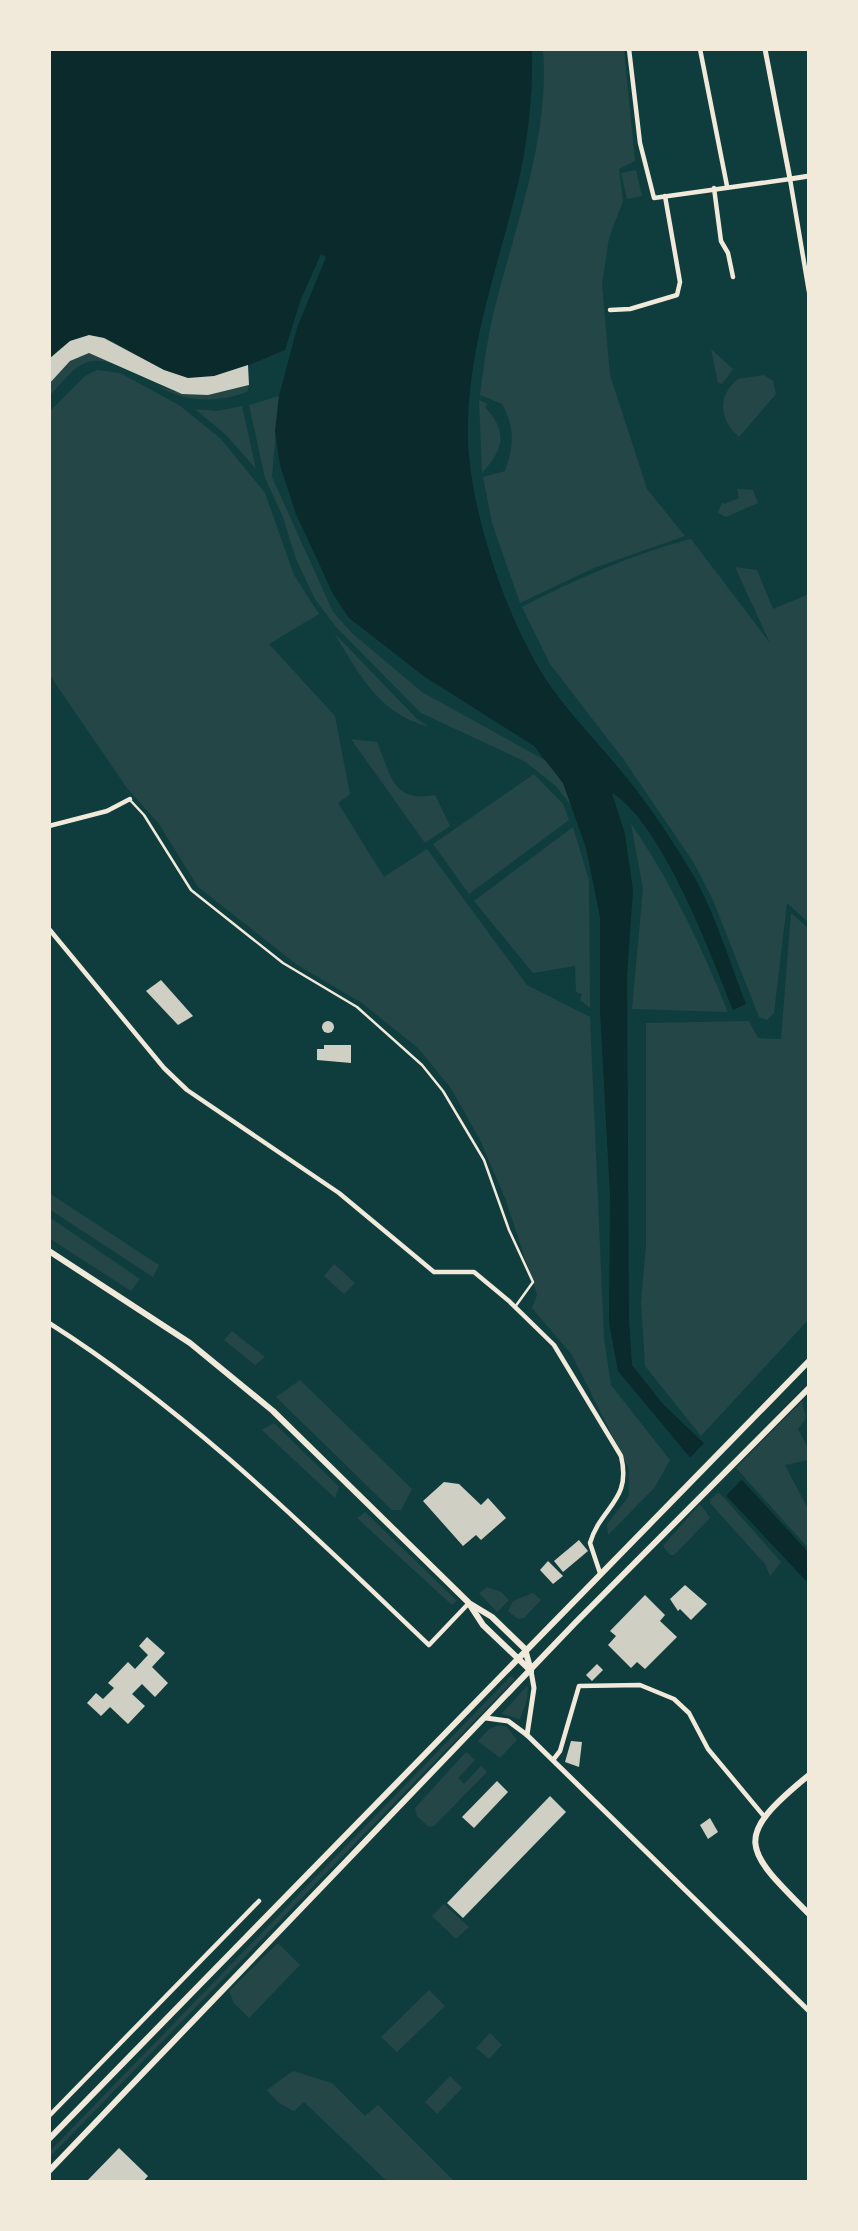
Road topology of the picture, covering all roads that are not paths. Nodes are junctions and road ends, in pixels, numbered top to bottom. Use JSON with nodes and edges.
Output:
{"nodes":[{"id":1,"x":629,"y":49,"type":"edge"},
{"id":2,"x":700,"y":49,"type":"edge"},
{"id":3,"x":765,"y":49,"type":"edge"},
{"id":4,"x":809,"y":176,"type":"edge"},
{"id":5,"x":790,"y":178,"type":"junction"},
{"id":6,"x":727,"y":186,"type":"junction"},
{"id":7,"x":713,"y":188,"type":"junction"},
{"id":8,"x":665,"y":196,"type":"junction"},
{"id":9,"x":733,"y":277,"type":"dead end"},
{"id":10,"x":809,"y":292,"type":"edge"},
{"id":11,"x":610,"y":310,"type":"dead end"},
{"id":12,"x":130,"y":799,"type":"joint"},
{"id":13,"x":49,"y":825,"type":"edge"},
{"id":14,"x":49,"y":929,"type":"edge"},
{"id":15,"x":49,"y":1251,"type":"edge"},
{"id":16,"x":515,"y":1307,"type":"junction"},
{"id":17,"x":49,"y":1323,"type":"edge"},
{"id":18,"x":809,"y":1361,"type":"edge"},
{"id":19,"x":809,"y":1388,"type":"edge"},
{"id":20,"x":600,"y":1573,"type":"junction"},
{"id":21,"x":469,"y":1603,"type":"junction"},
{"id":22,"x":525,"y":1649,"type":"junction"},
{"id":23,"x":517,"y":1657,"type":"junction"},
{"id":24,"x":531,"y":1671,"type":"junction"},
{"id":25,"x":486,"y":1718,"type":"junction"},
{"id":26,"x":527,"y":1735,"type":"junction"},
{"id":27,"x":553,"y":1760,"type":"junction"},
{"id":28,"x":809,"y":1774,"type":"edge"},
{"id":29,"x":763,"y":1815,"type":"junction"},
{"id":30,"x":259,"y":1901,"type":"dead end"},
{"id":31,"x":809,"y":1914,"type":"edge"},
{"id":32,"x":809,"y":2011,"type":"edge"},
{"id":33,"x":49,"y":2116,"type":"edge"},
{"id":34,"x":49,"y":2139,"type":"edge"},
{"id":35,"x":49,"y":2171,"type":"edge"}],
"edges":[{"from":1,"to":8,"type":"street"},
{"from":2,"to":6,"type":"street"},
{"from":3,"to":5,"type":"street"},
{"from":4,"to":5,"type":"street"},
{"from":5,"to":6,"type":"street"},
{"from":5,"to":10,"type":"street"},
{"from":6,"to":7,"type":"street"},
{"from":7,"to":8,"type":"street"},
{"from":7,"to":9,"type":"street"},
{"from":8,"to":11,"type":"street"},
{"from":12,"to":13,"type":"street"},
{"from":12,"to":16,"type":"lane"},
{"from":14,"to":16,"type":"street"},
{"from":15,"to":21,"type":"main road"},
{"from":16,"to":20,"type":"street"},
{"from":17,"to":21,"type":"street"},
{"from":18,"to":20,"type":"main road"},
{"from":19,"to":24,"type":"main road"},
{"from":20,"to":22,"type":"main road"},
{"from":21,"to":22,"type":"main road"},
{"from":21,"to":23,"type":"main road"},
{"from":22,"to":23,"type":"main road"},
{"from":22,"to":24,"type":"main road"},
{"from":23,"to":24,"type":"main road"},
{"from":23,"to":34,"type":"main road"},
{"from":24,"to":25,"type":"main road"},
{"from":24,"to":26,"type":"street"},
{"from":25,"to":26,"type":"street"},
{"from":25,"to":35,"type":"main road"},
{"from":26,"to":27,"type":"street"},
{"from":27,"to":29,"type":"street"},
{"from":27,"to":32,"type":"street"},
{"from":28,"to":29,"type":"main road"},
{"from":29,"to":31,"type":"main road"},
{"from":30,"to":33,"type":"street"}]}
